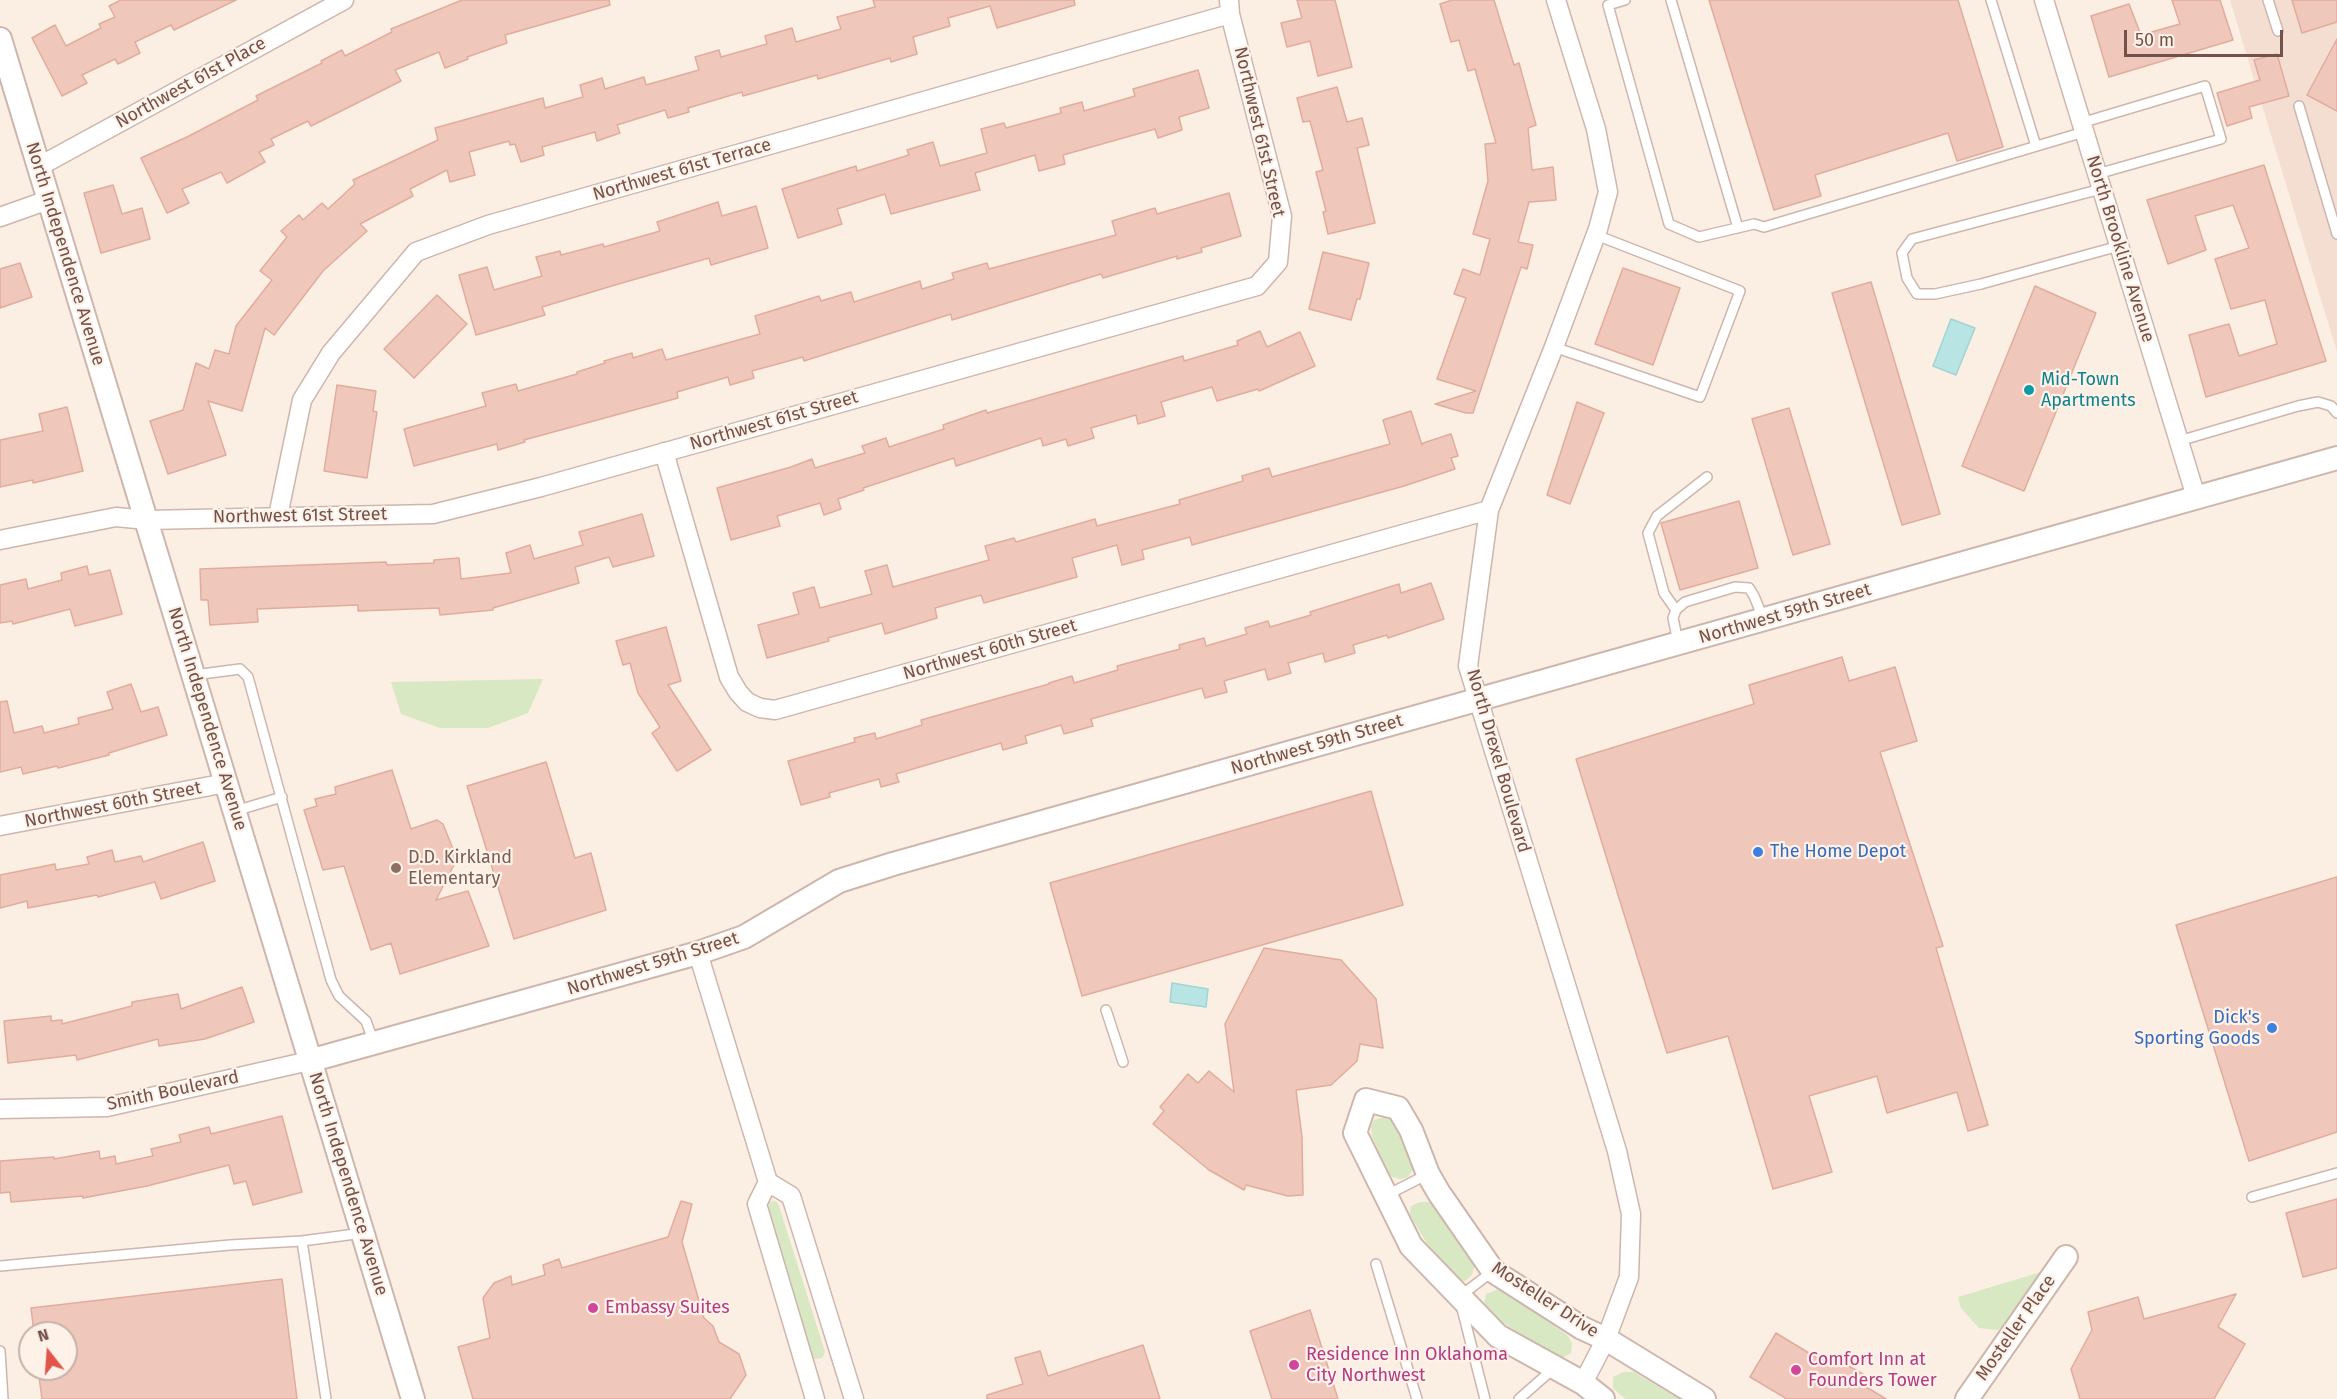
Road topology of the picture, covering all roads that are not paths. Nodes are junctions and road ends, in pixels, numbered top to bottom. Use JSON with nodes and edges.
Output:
{"nodes":[{"id":1,"x":345,"y":0,"type":"edge"},
{"id":2,"x":1556,"y":0,"type":"edge"},
{"id":3,"x":1625,"y":0,"type":"edge"},
{"id":4,"x":1671,"y":0,"type":"edge"},
{"id":5,"x":1991,"y":0,"type":"edge"},
{"id":6,"x":2044,"y":0,"type":"edge"},
{"id":7,"x":2268,"y":0,"type":"edge"},
{"id":8,"x":1230,"y":7,"type":"edge"},
{"id":9,"x":2278,"y":31,"type":"dead end"},
{"id":10,"x":0,"y":39,"type":"edge"},
{"id":11,"x":2299,"y":106,"type":"dead end"},
{"id":12,"x":2083,"y":128,"type":"junction"},
{"id":13,"x":2036,"y":146,"type":"junction"},
{"id":14,"x":38,"y":167,"type":"junction"},
{"id":15,"x":2099,"y":182,"type":"junction"},
{"id":16,"x":48,"y":200,"type":"junction"},
{"id":17,"x":0,"y":218,"type":"edge"},
{"id":18,"x":1738,"y":228,"type":"junction"},
{"id":19,"x":2337,"y":234,"type":"edge"},
{"id":20,"x":1596,"y":235,"type":"junction"},
{"id":21,"x":2119,"y":246,"type":"junction"},
{"id":22,"x":1554,"y":347,"type":"junction"},
{"id":23,"x":2337,"y":413,"type":"edge"},
{"id":24,"x":2178,"y":441,"type":"junction"},
{"id":25,"x":664,"y":452,"type":"junction"},
{"id":26,"x":2337,"y":458,"type":"edge"},
{"id":27,"x":1707,"y":477,"type":"dead end"},
{"id":28,"x":2196,"y":497,"type":"junction"},
{"id":29,"x":1489,"y":510,"type":"junction"},
{"id":30,"x":278,"y":516,"type":"junction"},
{"id":31,"x":147,"y":520,"type":"junction"},
{"id":32,"x":0,"y":540,"type":"edge"},
{"id":33,"x":1676,"y":610,"type":"junction"},
{"id":34,"x":1764,"y":621,"type":"junction"},
{"id":35,"x":1678,"y":645,"type":"junction"},
{"id":36,"x":194,"y":675,"type":"junction"},
{"id":37,"x":1477,"y":699,"type":"junction"},
{"id":38,"x":226,"y":783,"type":"junction"},
{"id":39,"x":282,"y":797,"type":"junction"},
{"id":40,"x":235,"y":811,"type":"junction"},
{"id":41,"x":0,"y":826,"type":"edge"},
{"id":42,"x":698,"y":953,"type":"junction"},
{"id":43,"x":1106,"y":1010,"type":"dead end"},
{"id":44,"x":374,"y":1043,"type":"junction"},
{"id":45,"x":309,"y":1061,"type":"junction"},
{"id":46,"x":1123,"y":1062,"type":"dead end"},
{"id":47,"x":0,"y":1109,"type":"edge"},
{"id":48,"x":2337,"y":1173,"type":"edge"},
{"id":49,"x":1428,"y":1174,"type":"junction"},
{"id":50,"x":768,"y":1182,"type":"junction"},
{"id":51,"x":1387,"y":1195,"type":"junction"},
{"id":52,"x":2252,"y":1197,"type":"dead end"},
{"id":53,"x":363,"y":1233,"type":"junction"},
{"id":54,"x":302,"y":1241,"type":"junction"},
{"id":55,"x":2066,"y":1257,"type":"dead end"},
{"id":56,"x":1376,"y":1264,"type":"dead end"},
{"id":57,"x":0,"y":1266,"type":"edge"},
{"id":58,"x":1494,"y":1271,"type":"junction"},
{"id":59,"x":1458,"y":1297,"type":"junction"},
{"id":60,"x":1606,"y":1339,"type":"junction"},
{"id":61,"x":0,"y":1351,"type":"edge"},
{"id":62,"x":1555,"y":1367,"type":"junction"},
{"id":63,"x":1583,"y":1383,"type":"junction"},
{"id":64,"x":3,"y":1399,"type":"edge"},
{"id":65,"x":326,"y":1399,"type":"edge"},
{"id":66,"x":413,"y":1399,"type":"edge"},
{"id":67,"x":815,"y":1399,"type":"edge"},
{"id":68,"x":854,"y":1399,"type":"edge"},
{"id":69,"x":1417,"y":1399,"type":"edge"},
{"id":70,"x":1485,"y":1399,"type":"edge"},
{"id":71,"x":1520,"y":1399,"type":"edge"},
{"id":72,"x":1603,"y":1399,"type":"edge"},
{"id":73,"x":1704,"y":1399,"type":"edge"},
{"id":74,"x":1967,"y":1399,"type":"edge"}],
"edges":[{"from":1,"to":14,"type":"street","name":"Northwest 61st Place"},
{"from":2,"to":20,"type":"street","name":"North Drexel Boulevard"},
{"from":3,"to":18,"type":"lane"},
{"from":4,"to":18,"type":"lane"},
{"from":5,"to":13,"type":"lane"},
{"from":6,"to":12,"type":"street","name":"North Brookline Avenue"},
{"from":7,"to":9,"type":"lane"},
{"from":8,"to":25,"type":"street","name":"Northwest 61st Street"},
{"from":8,"to":30,"type":"street","name":"Northwest 61st Terrace"},
{"from":10,"to":14,"type":"street","name":"North Independence Avenue"},
{"from":11,"to":19,"type":"lane"},
{"from":12,"to":13,"type":"lane"},
{"from":12,"to":15,"type":"street","name":"North Brookline Avenue"},
{"from":12,"to":15,"type":"lane"},
{"from":13,"to":18,"type":"lane"},
{"from":14,"to":16,"type":"street","name":"North Independence Avenue"},
{"from":15,"to":21,"type":"street","name":"North Brookline Avenue"},
{"from":15,"to":21,"type":"lane"},
{"from":16,"to":17,"type":"street"},
{"from":16,"to":31,"type":"street","name":"North Independence Avenue"},
{"from":20,"to":22,"type":"street","name":"North Drexel Boulevard"},
{"from":20,"to":22,"type":"lane"},
{"from":21,"to":24,"type":"street","name":"North Brookline Avenue"},
{"from":22,"to":29,"type":"street","name":"North Drexel Boulevard"},
{"from":23,"to":24,"type":"lane"},
{"from":24,"to":28,"type":"street","name":"North Brookline Avenue"},
{"from":25,"to":29,"type":"street","name":"Northwest 60th Street"},
{"from":25,"to":30,"type":"street","name":"Northwest 61st Street"},
{"from":26,"to":28,"type":"street","name":"Northwest 59th Street"},
{"from":27,"to":33,"type":"lane"},
{"from":28,"to":34,"type":"street","name":"Northwest 59th Street"},
{"from":29,"to":37,"type":"street","name":"North Drexel Boulevard"},
{"from":30,"to":31,"type":"street","name":"Northwest 61st Street"},
{"from":31,"to":32,"type":"street","name":"Northwest 61st Street"},
{"from":31,"to":36,"type":"street","name":"North Independence Avenue"},
{"from":33,"to":34,"type":"lane"},
{"from":33,"to":35,"type":"lane"},
{"from":34,"to":35,"type":"street","name":"Northwest 59th Street"},
{"from":35,"to":37,"type":"street","name":"Northwest 59th Street"},
{"from":36,"to":38,"type":"street","name":"North Independence Avenue"},
{"from":36,"to":39,"type":"lane"},
{"from":37,"to":42,"type":"street","name":"Northwest 59th Street"},
{"from":37,"to":60,"type":"street","name":"North Drexel Boulevard"},
{"from":38,"to":40,"type":"street","name":"North Independence Avenue"},
{"from":38,"to":41,"type":"street","name":"Northwest 60th Street"},
{"from":39,"to":40,"type":"lane"},
{"from":39,"to":44,"type":"lane"},
{"from":40,"to":45,"type":"street","name":"North Independence Avenue"},
{"from":42,"to":44,"type":"street","name":"Northwest 59th Street"},
{"from":42,"to":50,"type":"street"},
{"from":43,"to":46,"type":"lane"},
{"from":44,"to":45,"type":"street","name":"Northwest 59th Street"},
{"from":45,"to":47,"type":"street","name":"Smith Boulevard"},
{"from":45,"to":53,"type":"street","name":"North Independence Avenue"},
{"from":48,"to":52,"type":"lane"},
{"from":49,"to":51,"type":"lane"},
{"from":49,"to":51,"type":"street","name":"Mosteller Drive"},
{"from":49,"to":58,"type":"street","name":"Mosteller Drive"},
{"from":50,"to":67,"type":"street"},
{"from":50,"to":68,"type":"street"},
{"from":51,"to":59,"type":"street","name":"Mosteller Drive"},
{"from":53,"to":54,"type":"lane"},
{"from":53,"to":66,"type":"street","name":"North Independence Avenue"},
{"from":54,"to":57,"type":"lane"},
{"from":54,"to":65,"type":"lane"},
{"from":55,"to":74,"type":"street","name":"Mosteller Place"},
{"from":56,"to":69,"type":"lane"},
{"from":58,"to":59,"type":"lane"},
{"from":58,"to":60,"type":"street","name":"Mosteller Drive"},
{"from":59,"to":62,"type":"street","name":"Mosteller Drive"},
{"from":59,"to":70,"type":"lane"},
{"from":60,"to":63,"type":"street","name":"North Drexel Boulevard"},
{"from":60,"to":73,"type":"street","name":"Mosteller Drive"},
{"from":61,"to":64,"type":"lane"},
{"from":62,"to":63,"type":"street","name":"Mosteller Drive"},
{"from":62,"to":71,"type":"lane"},
{"from":63,"to":72,"type":"street","name":"Mosteller Drive"}]}
